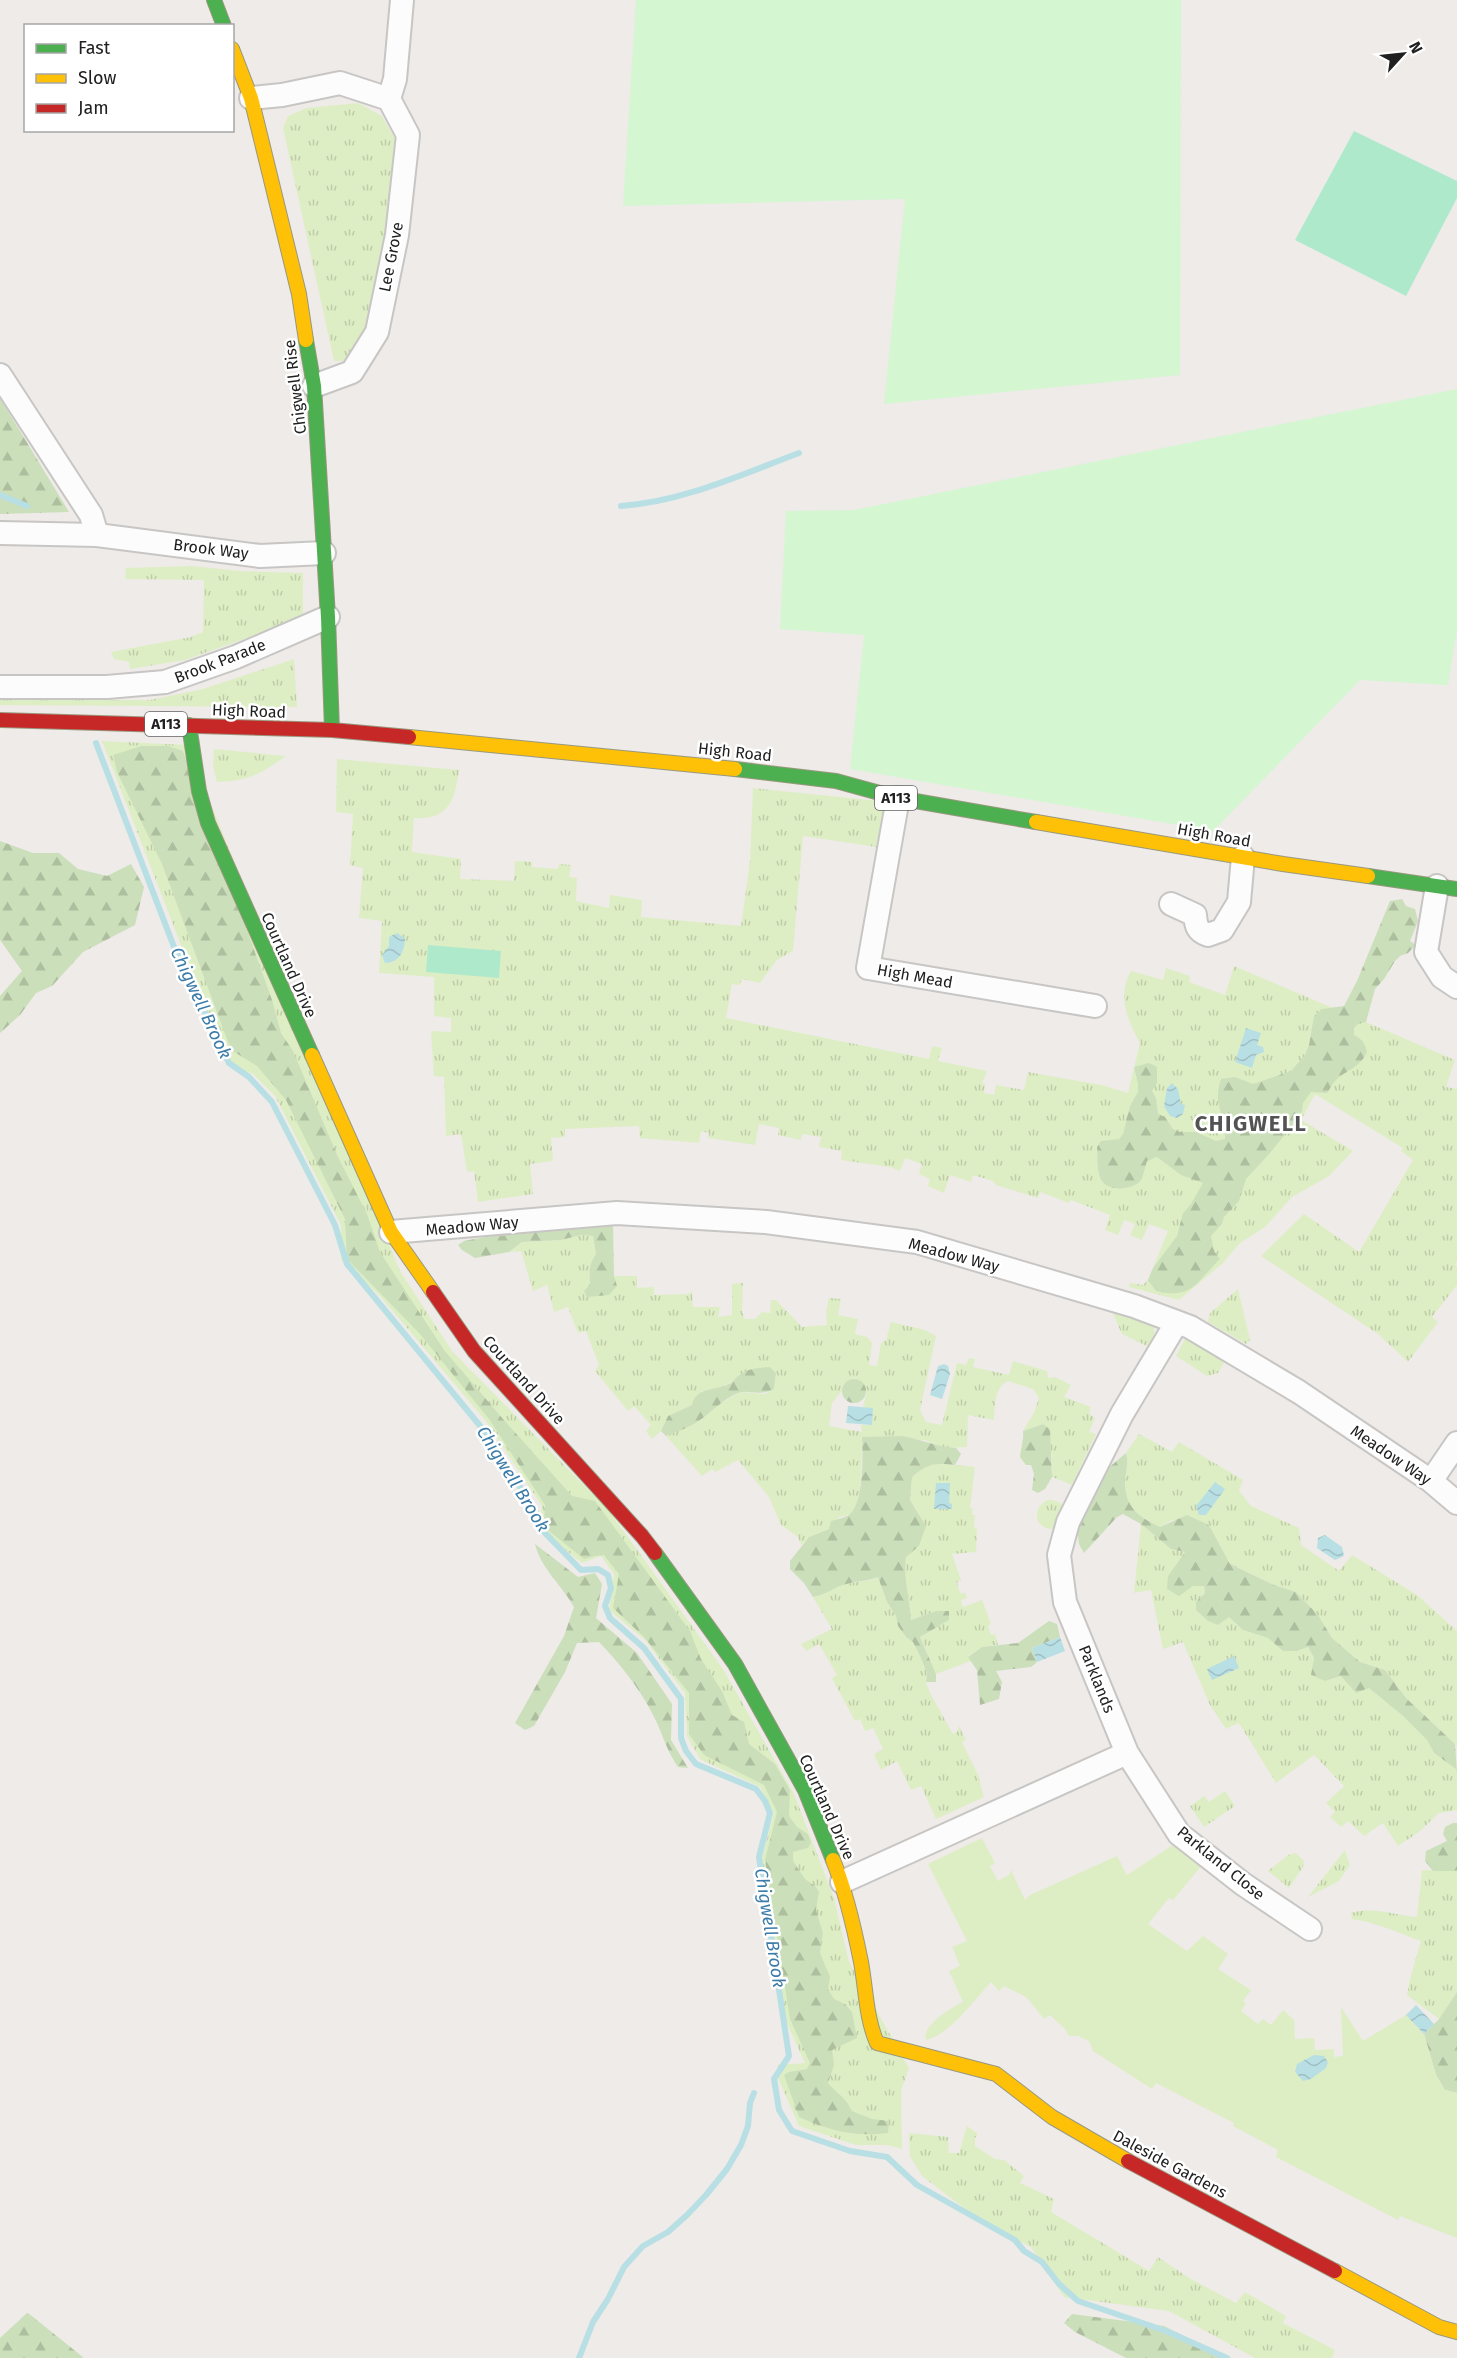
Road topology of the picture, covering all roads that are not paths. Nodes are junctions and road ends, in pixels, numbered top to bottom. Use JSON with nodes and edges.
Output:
{"nodes":[{"id":1,"x":214,"y":0,"type":"edge"},
{"id":2,"x":402,"y":0,"type":"edge"},
{"id":3,"x":223,"y":24,"type":"edge"},
{"id":4,"x":234,"y":54,"type":"edge"},
{"id":5,"x":251,"y":98,"type":"junction"},
{"id":6,"x":389,"y":99,"type":"junction"},
{"id":7,"x":0,"y":375,"type":"edge"},
{"id":8,"x":314,"y":386,"type":"junction"},
{"id":9,"x":0,"y":533,"type":"edge"},
{"id":10,"x":97,"y":535,"type":"junction"},
{"id":11,"x":324,"y":553,"type":"junction"},
{"id":12,"x":328,"y":617,"type":"junction"},
{"id":13,"x":0,"y":687,"type":"edge"},
{"id":14,"x":0,"y":720,"type":"edge"},
{"id":15,"x":189,"y":725,"type":"junction"},
{"id":16,"x":332,"y":730,"type":"junction"},
{"id":17,"x":898,"y":798,"type":"junction"},
{"id":18,"x":1243,"y":857,"type":"junction"},
{"id":19,"x":1447,"y":888,"type":"edge"},
{"id":20,"x":1171,"y":903,"type":"dead end"},
{"id":21,"x":1457,"y":987,"type":"edge"},
{"id":22,"x":1095,"y":1006,"type":"dead end"},
{"id":23,"x":391,"y":1232,"type":"junction"},
{"id":24,"x":1177,"y":1322,"type":"junction"},
{"id":25,"x":1457,"y":1443,"type":"edge"},
{"id":26,"x":1431,"y":1481,"type":"junction"},
{"id":27,"x":1457,"y":1503,"type":"edge"},
{"id":28,"x":1127,"y":1753,"type":"junction"},
{"id":29,"x":842,"y":1882,"type":"junction"},
{"id":30,"x":1310,"y":1929,"type":"dead end"},
{"id":31,"x":872,"y":2031,"type":"joint"},
{"id":32,"x":1457,"y":2332,"type":"edge"}],
"edges":[{"from":1,"to":3,"type":"main road"},
{"from":2,"to":6,"type":"street"},
{"from":4,"to":5,"type":"main road","name":"Chigwell Rise"},
{"from":5,"to":6,"type":"street"},
{"from":5,"to":8,"type":"main road","name":"Chigwell Rise"},
{"from":6,"to":8,"type":"street","name":"Lee Grove"},
{"from":7,"to":10,"type":"street"},
{"from":8,"to":11,"type":"main road","name":"Chigwell Rise"},
{"from":9,"to":10,"type":"street","name":"Brook Way"},
{"from":10,"to":11,"type":"street","name":"Brook Way"},
{"from":11,"to":12,"type":"main road","name":"Chigwell Rise"},
{"from":12,"to":13,"type":"street","name":"Brook Parade"},
{"from":12,"to":16,"type":"main road","name":"Chigwell Rise"},
{"from":14,"to":15,"type":"main road","name":"High Road","number":"A113"},
{"from":15,"to":16,"type":"main road","name":"High Road","number":"A113"},
{"from":15,"to":23,"type":"main road","name":"Courtland Drive"},
{"from":16,"to":17,"type":"main road","name":"High Road","number":"A113"},
{"from":17,"to":18,"type":"main road","name":"High Road","number":"A113"},
{"from":17,"to":22,"type":"street","name":"High Mead"},
{"from":18,"to":19,"type":"main road","name":"High Road","number":"A113"},
{"from":18,"to":20,"type":"street"},
{"from":19,"to":21,"type":"street"},
{"from":23,"to":24,"type":"street","name":"Meadow Way"},
{"from":23,"to":29,"type":"main road","name":"Courtland Drive"},
{"from":24,"to":26,"type":"street","name":"Meadow Way"},
{"from":24,"to":28,"type":"street","name":"Parklands"},
{"from":25,"to":26,"type":"street"},
{"from":26,"to":27,"type":"street","name":"Meadow Way"},
{"from":28,"to":29,"type":"street"},
{"from":28,"to":30,"type":"street","name":"Parkland Close"},
{"from":29,"to":31,"type":"main road","name":"Courtland Drive"},
{"from":31,"to":32,"type":"main road","name":"Daleside Gardens"}]}
